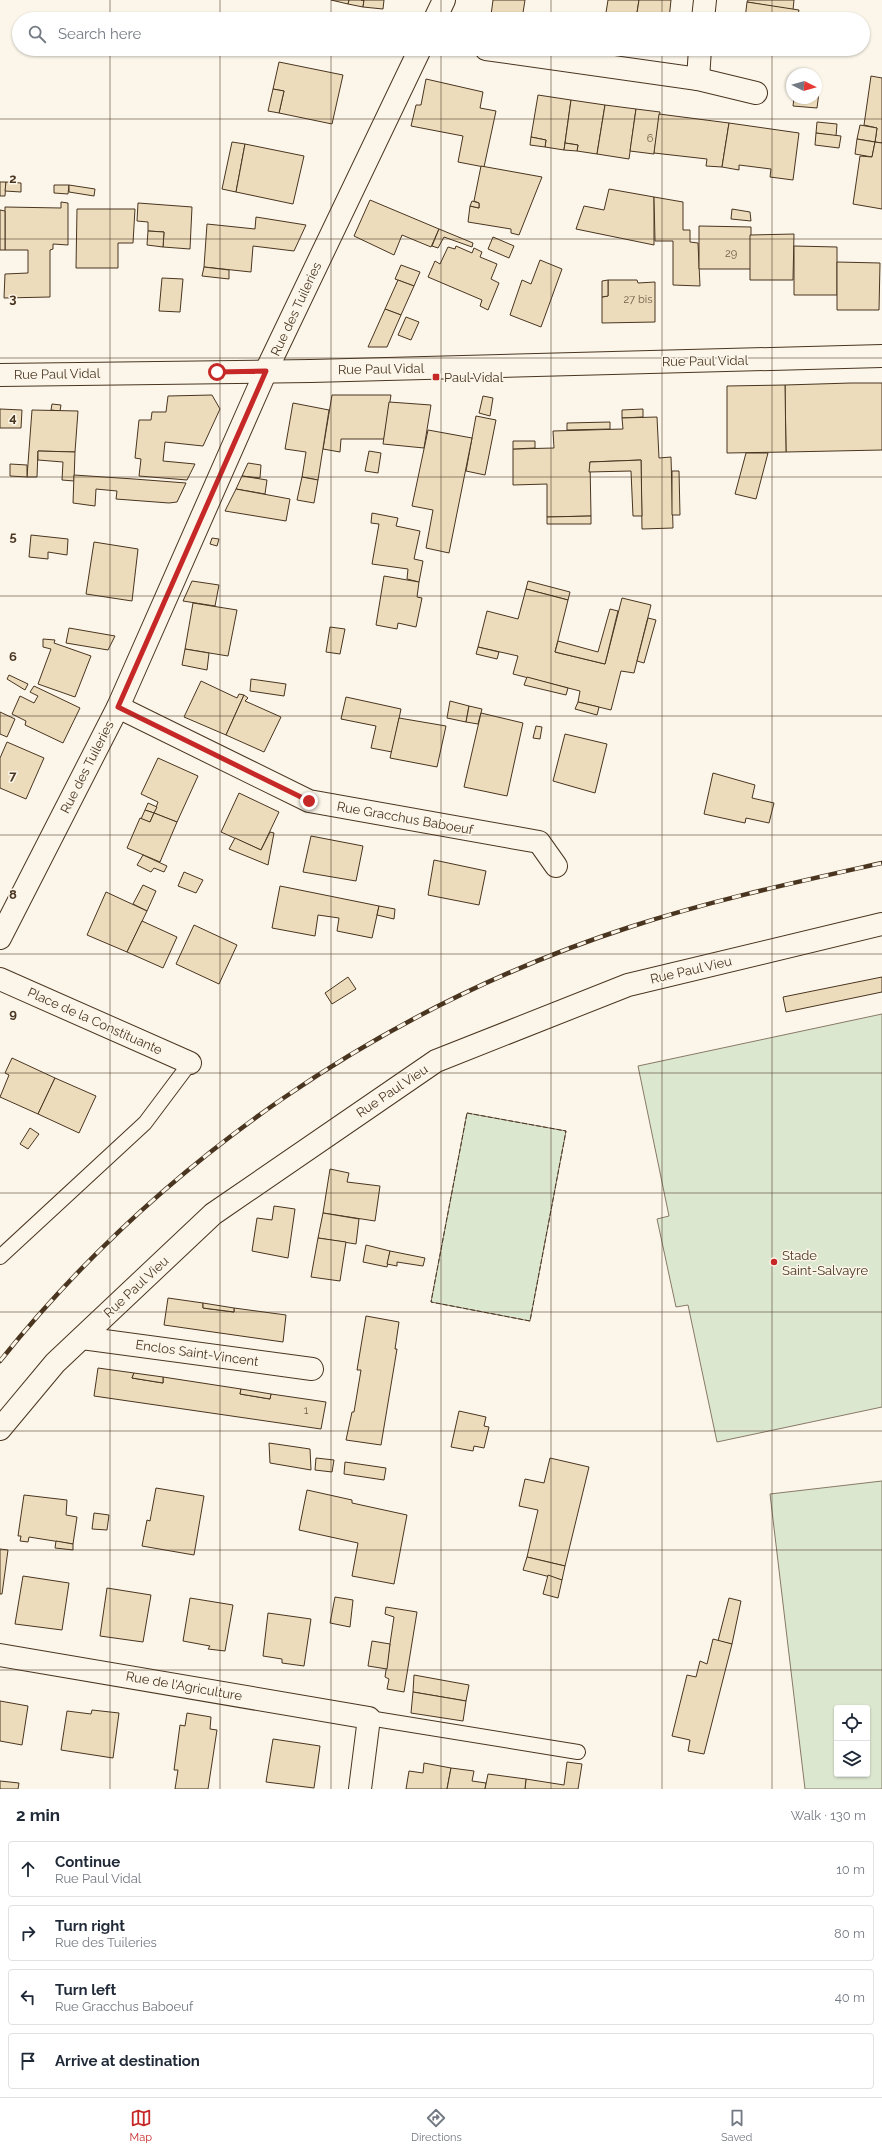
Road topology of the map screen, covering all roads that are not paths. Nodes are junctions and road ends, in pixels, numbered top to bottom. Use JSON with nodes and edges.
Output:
{"nodes":[{"id":1,"x":444,"y":0,"type":"edge"},
{"id":2,"x":705,"y":0,"type":"edge"},
{"id":3,"x":438,"y":12,"type":"edge"},
{"id":4,"x":704,"y":12,"type":"edge"},
{"id":5,"x":417,"y":56,"type":"edge"},
{"id":6,"x":535,"y":56,"type":"edge"},
{"id":7,"x":700,"y":56,"type":"edge"},
{"id":8,"x":698,"y":79,"type":"junction"},
{"id":9,"x":756,"y":93,"type":"dead end"},
{"id":10,"x":882,"y":356,"type":"edge"},
{"id":11,"x":266,"y":371,"type":"junction"},
{"id":12,"x":0,"y":375,"type":"edge"},
{"id":13,"x":118,"y":707,"type":"junction"},
{"id":14,"x":556,"y":866,"type":"dead end"},
{"id":15,"x":882,"y":924,"type":"edge"},
{"id":16,"x":0,"y":938,"type":"edge"},
{"id":17,"x":0,"y":979,"type":"edge"},
{"id":18,"x":190,"y":1063,"type":"joint"},
{"id":19,"x":0,"y":1258,"type":"edge"},
{"id":20,"x":82,"y":1338,"type":"junction"},
{"id":21,"x":312,"y":1369,"type":"dead end"},
{"id":22,"x":0,"y":1429,"type":"edge"},
{"id":23,"x":0,"y":1654,"type":"edge"},
{"id":24,"x":369,"y":1718,"type":"junction"},
{"id":25,"x":578,"y":1752,"type":"dead end"},
{"id":26,"x":360,"y":1789,"type":"edge"}],
"edges":[{"from":1,"to":3,"type":"street"},
{"from":2,"to":4,"type":"street"},
{"from":5,"to":11,"type":"street","name":"Rue des Tuileries"},
{"from":6,"to":8,"type":"street"},
{"from":7,"to":8,"type":"street"},
{"from":8,"to":9,"type":"street"},
{"from":10,"to":11,"type":"street","name":"Rue Paul Vidal"},
{"from":11,"to":12,"type":"street","name":"Rue Paul Vidal"},
{"from":11,"to":13,"type":"street","name":"Rue des Tuileries"},
{"from":13,"to":14,"type":"street","name":"Rue Gracchus Baboeuf"},
{"from":13,"to":16,"type":"street","name":"Rue des Tuileries"},
{"from":15,"to":20,"type":"street","name":"Rue Paul Vieu"},
{"from":17,"to":18,"type":"street","name":"Place de la Constituante"},
{"from":18,"to":19,"type":"lane"},
{"from":20,"to":21,"type":"street","name":"Enclos Saint-Vincent"},
{"from":20,"to":22,"type":"street","name":"Rue Paul Vieu"},
{"from":23,"to":24,"type":"street","name":"Rue de l'Agriculture"},
{"from":24,"to":25,"type":"lane"},
{"from":24,"to":26,"type":"street"}]}
